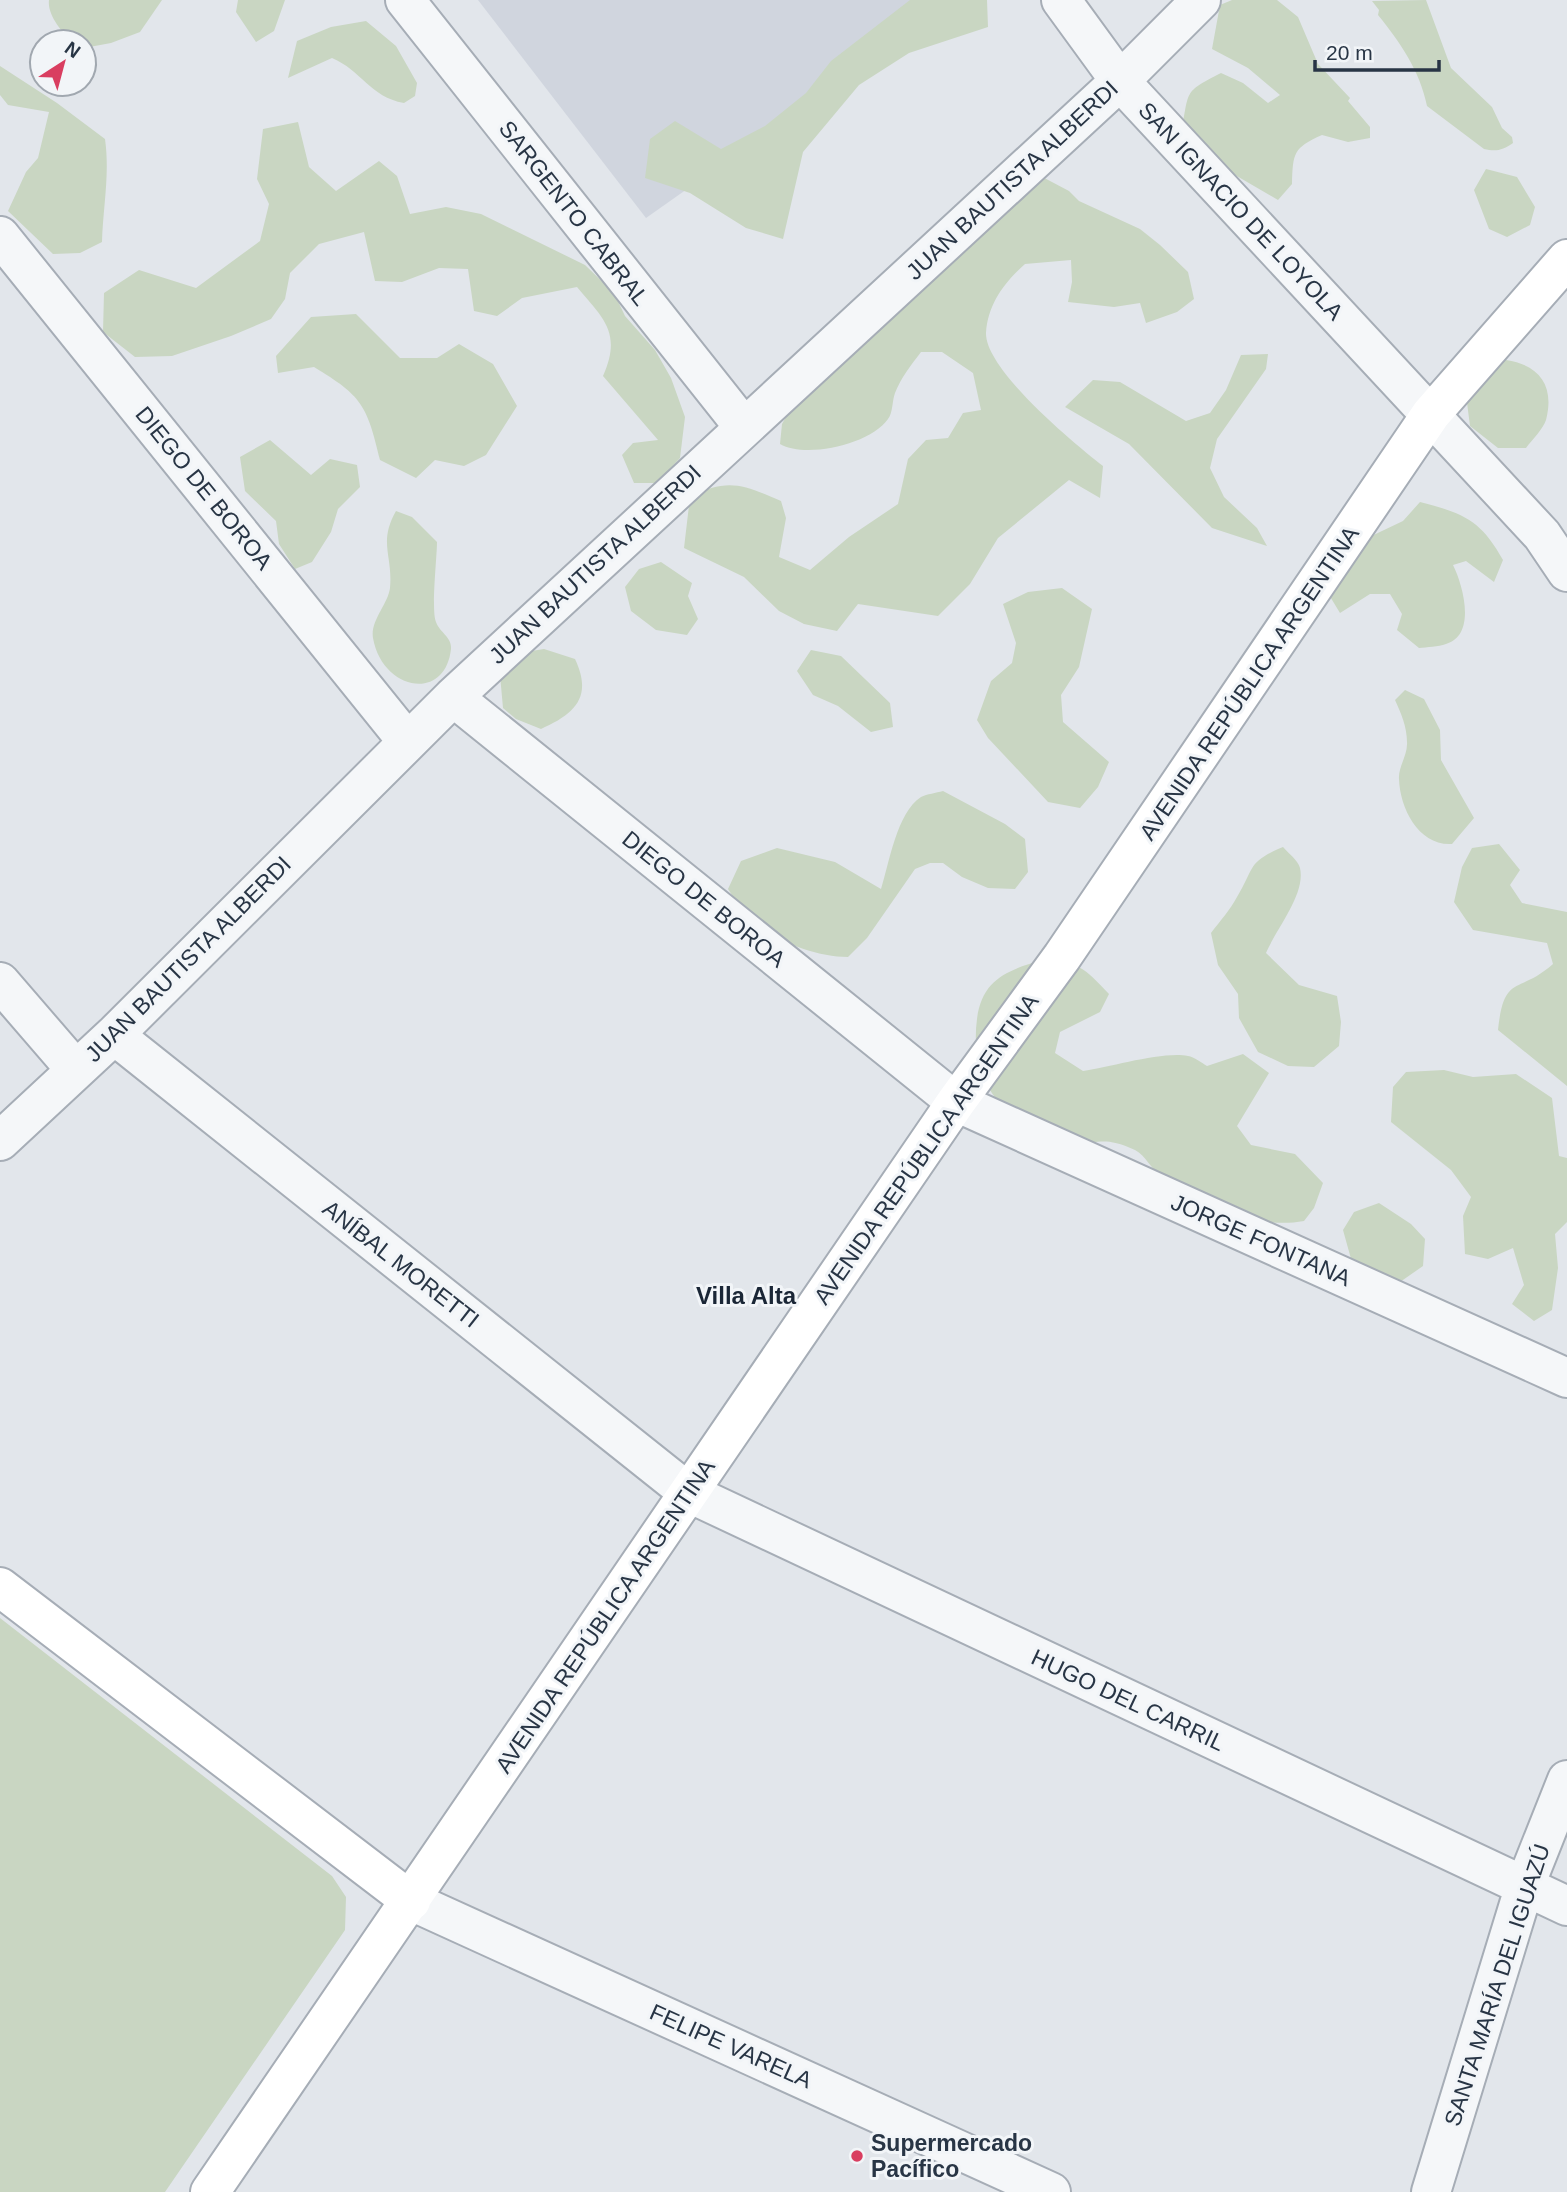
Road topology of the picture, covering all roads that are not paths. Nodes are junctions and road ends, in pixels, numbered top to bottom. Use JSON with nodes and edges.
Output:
{"nodes":[{"id":1,"x":405,"y":0,"type":"edge"},
{"id":2,"x":1061,"y":0,"type":"edge"},
{"id":3,"x":1201,"y":0,"type":"edge"},
{"id":4,"x":1120,"y":81,"type":"junction"},
{"id":5,"x":0,"y":236,"type":"edge"},
{"id":6,"x":1567,"y":259,"type":"edge"},
{"id":7,"x":1431,"y":414,"type":"junction"},
{"id":8,"x":744,"y":426,"type":"junction"},
{"id":9,"x":1567,"y":572,"type":"edge"},
{"id":10,"x":453,"y":696,"type":"junction"},
{"id":11,"x":407,"y":741,"type":"junction"},
{"id":12,"x":0,"y":982,"type":"edge"},
{"id":13,"x":114,"y":1035,"type":"junction"},
{"id":14,"x":76,"y":1070,"type":"junction"},
{"id":15,"x":956,"y":1102,"type":"junction"},
{"id":16,"x":0,"y":1141,"type":"edge"},
{"id":17,"x":1567,"y":1378,"type":"edge"},
{"id":18,"x":689,"y":1493,"type":"junction"},
{"id":19,"x":0,"y":1587,"type":"edge"},
{"id":20,"x":1567,"y":1780,"type":"edge"},
{"id":21,"x":1524,"y":1888,"type":"junction"},
{"id":22,"x":411,"y":1901,"type":"junction"},
{"id":23,"x":1567,"y":1906,"type":"edge"},
{"id":24,"x":210,"y":2192,"type":"edge"},
{"id":25,"x":1051,"y":2192,"type":"edge"},
{"id":26,"x":1431,"y":2192,"type":"edge"}],
"edges":[{"from":1,"to":8,"type":"street","name":"SARGENTO CABRAL"},
{"from":2,"to":4,"type":"street","name":"SAN IGNACIO DE LOYOLA"},
{"from":3,"to":4,"type":"street","name":"JUAN BAUTISTA ALBERDI"},
{"from":4,"to":7,"type":"street","name":"SAN IGNACIO DE LOYOLA"},
{"from":4,"to":8,"type":"street","name":"JUAN BAUTISTA ALBERDI"},
{"from":5,"to":11,"type":"street","name":"DIEGO DE BOROA"},
{"from":6,"to":7,"type":"main road","name":"AVENIDA REPÚBLICA ARGENTINA"},
{"from":7,"to":9,"type":"street","name":"SAN IGNACIO DE LOYOLA"},
{"from":7,"to":15,"type":"main road","name":"AVENIDA REPÚBLICA ARGENTINA"},
{"from":8,"to":10,"type":"street","name":"JUAN BAUTISTA ALBERDI"},
{"from":10,"to":11,"type":"street","name":"JUAN BAUTISTA ALBERDI"},
{"from":10,"to":15,"type":"street","name":"DIEGO DE BOROA"},
{"from":11,"to":13,"type":"street","name":"JUAN BAUTISTA ALBERDI"},
{"from":12,"to":14,"type":"street"},
{"from":13,"to":14,"type":"street","name":"JUAN BAUTISTA ALBERDI"},
{"from":13,"to":18,"type":"street","name":"ANÍBAL MORETTI"},
{"from":14,"to":16,"type":"street","name":"JUAN BAUTISTA ALBERDI"},
{"from":15,"to":17,"type":"street","name":"JORGE FONTANA"},
{"from":15,"to":18,"type":"main road","name":"AVENIDA REPÚBLICA ARGENTINA"},
{"from":18,"to":21,"type":"street","name":"HUGO DEL CARRIL"},
{"from":18,"to":22,"type":"main road","name":"AVENIDA REPÚBLICA ARGENTINA"},
{"from":19,"to":22,"type":"main road"},
{"from":20,"to":21,"type":"street","name":"SANTA MARÍA DEL IGUAZÚ"},
{"from":21,"to":23,"type":"street","name":"HUGO DEL CARRIL"},
{"from":21,"to":26,"type":"street","name":"SANTA MARÍA DEL IGUAZÚ"},
{"from":22,"to":24,"type":"main road","name":"AVENIDA REPÚBLICA ARGENTINA"},
{"from":22,"to":25,"type":"street","name":"FELIPE VARELA"}]}
